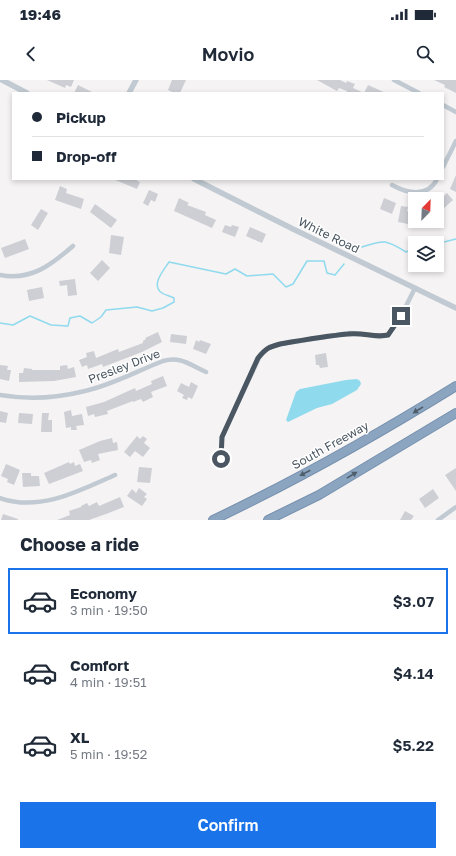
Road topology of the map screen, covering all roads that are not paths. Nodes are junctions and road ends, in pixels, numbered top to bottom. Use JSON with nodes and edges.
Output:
{"nodes":[{"id":1,"x":2,"y":80,"type":"edge"},
{"id":2,"x":136,"y":80,"type":"edge"},
{"id":3,"x":394,"y":80,"type":"edge"},
{"id":4,"x":25,"y":92,"type":"edge"},
{"id":5,"x":130,"y":92,"type":"edge"},
{"id":6,"x":417,"y":92,"type":"edge"},
{"id":7,"x":444,"y":106,"type":"edge"},
{"id":8,"x":456,"y":112,"type":"edge"},
{"id":9,"x":456,"y":141,"type":"edge"},
{"id":10,"x":444,"y":165,"type":"edge"},
{"id":11,"x":196,"y":180,"type":"edge"},
{"id":12,"x":437,"y":180,"type":"edge"},
{"id":13,"x":392,"y":185,"type":"dead end"},
{"id":14,"x":73,"y":246,"type":"dead end"},
{"id":15,"x":0,"y":275,"type":"edge"},
{"id":16,"x":415,"y":288,"type":"junction"},
{"id":17,"x":456,"y":308,"type":"edge"},
{"id":18,"x":206,"y":372,"type":"dead end"},
{"id":19,"x":456,"y":386,"type":"edge"},
{"id":20,"x":0,"y":395,"type":"edge"},
{"id":21,"x":456,"y":413,"type":"edge"},
{"id":22,"x":221,"y":459,"type":"dead end"},
{"id":23,"x":115,"y":475,"type":"dead end"},
{"id":24,"x":0,"y":498,"type":"edge"},
{"id":25,"x":456,"y":507,"type":"edge"},
{"id":26,"x":213,"y":520,"type":"edge"},
{"id":27,"x":268,"y":520,"type":"edge"},
{"id":28,"x":438,"y":520,"type":"edge"}],
"edges":[{"from":1,"to":4,"type":"street"},
{"from":2,"to":5,"type":"street"},
{"from":3,"to":6,"type":"street"},
{"from":7,"to":8,"type":"street"},
{"from":9,"to":10,"type":"street"},
{"from":11,"to":16,"type":"street","name":"White Road"},
{"from":12,"to":13,"type":"street"},
{"from":14,"to":15,"type":"street"},
{"from":16,"to":17,"type":"street","name":"White Road"},
{"from":16,"to":22,"type":"street"},
{"from":18,"to":20,"type":"street","name":"Presley Drive"},
{"from":19,"to":26,"type":"highway","name":"South Freeway","one_way":true},
{"from":27,"to":21,"type":"highway","one_way":true},
{"from":23,"to":24,"type":"street"},
{"from":25,"to":28,"type":"street"}]}
